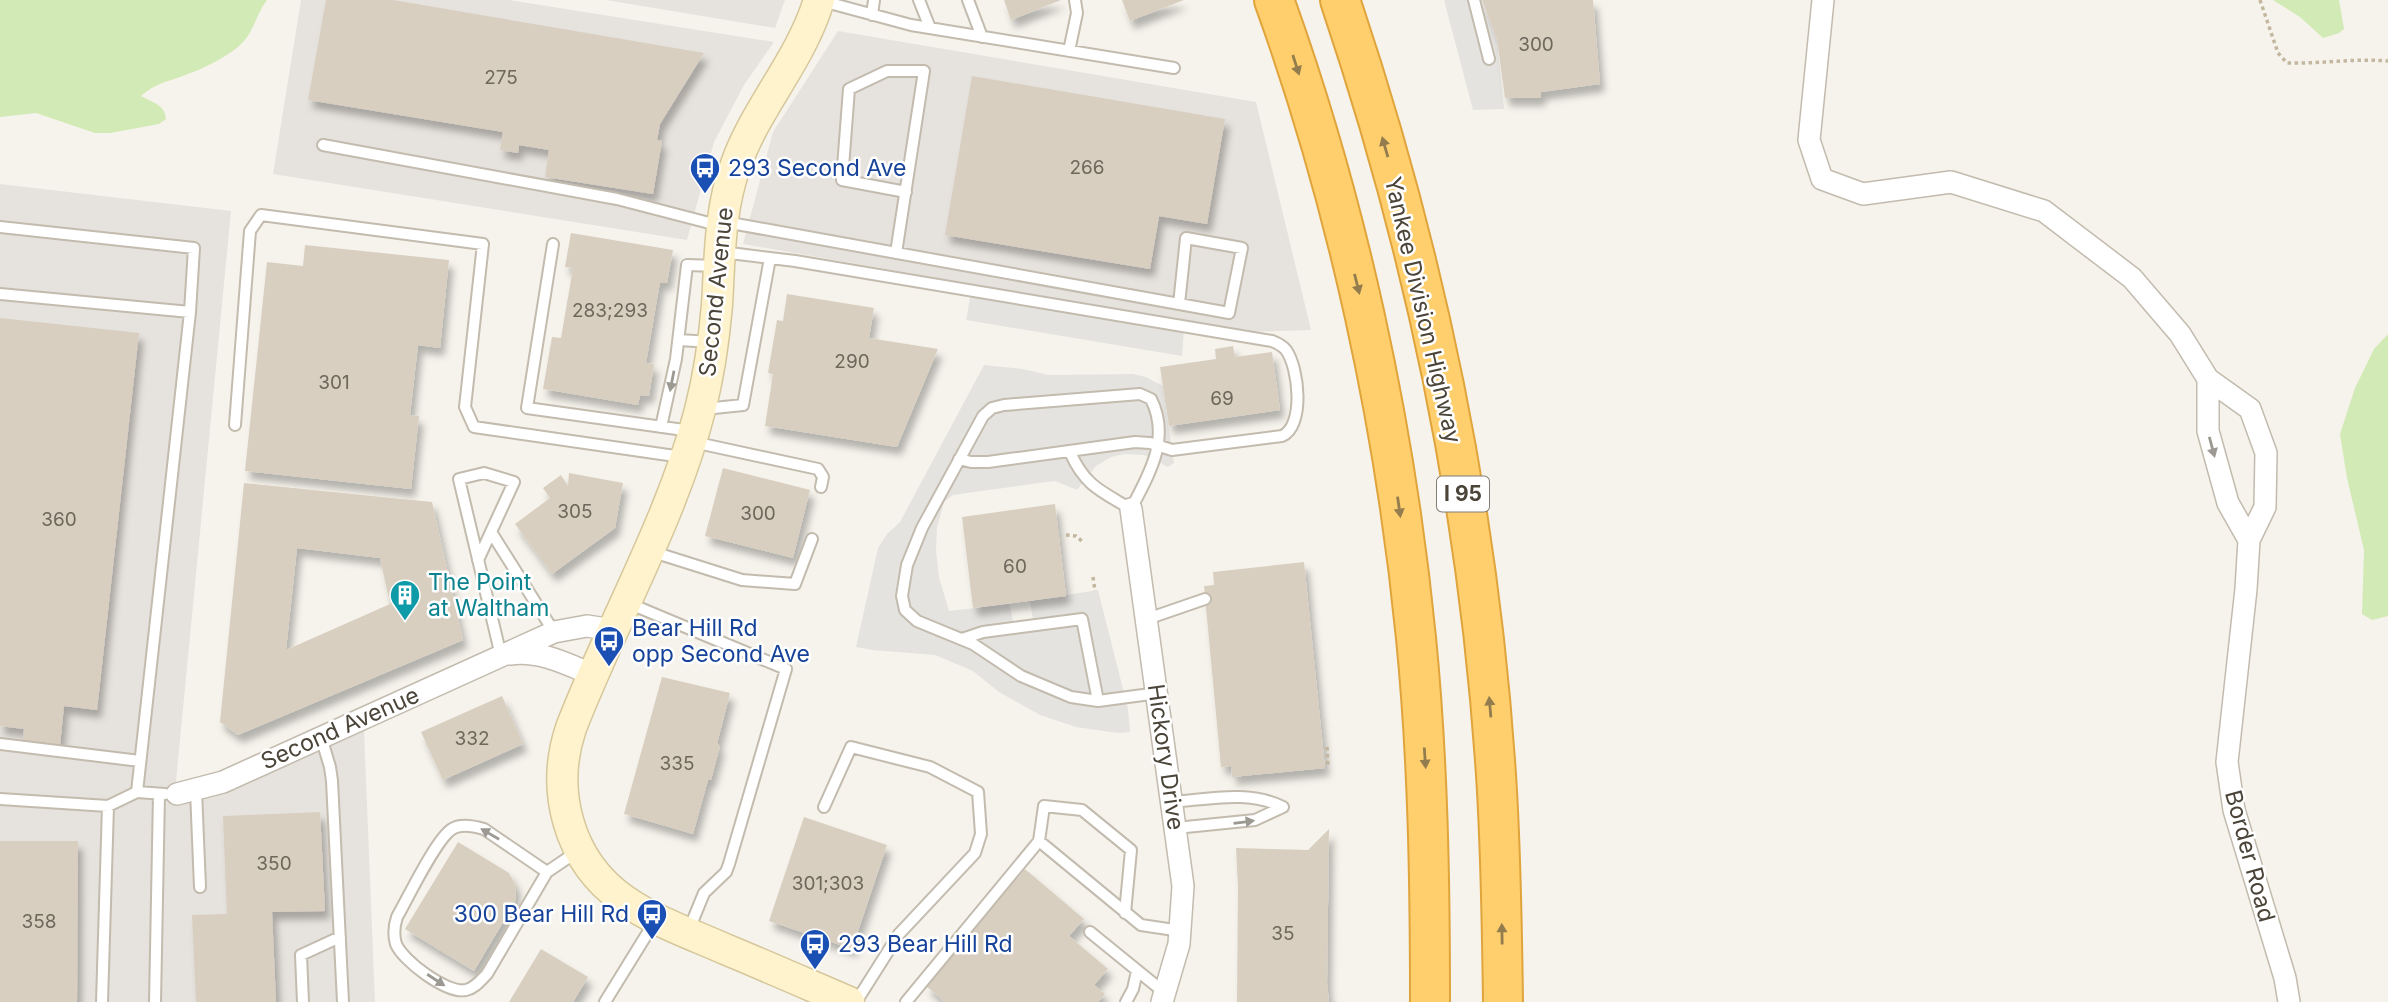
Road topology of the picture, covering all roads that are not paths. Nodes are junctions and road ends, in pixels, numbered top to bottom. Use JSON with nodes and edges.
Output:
{"nodes":[{"id":1,"x":819,"y":0,"type":"edge"},
{"id":2,"x":874,"y":0,"type":"edge"},
{"id":3,"x":919,"y":0,"type":"edge"},
{"id":4,"x":968,"y":0,"type":"edge"},
{"id":5,"x":1075,"y":0,"type":"edge"},
{"id":6,"x":1274,"y":0,"type":"edge"},
{"id":7,"x":1340,"y":0,"type":"edge"},
{"id":8,"x":1474,"y":0,"type":"edge"},
{"id":9,"x":1823,"y":0,"type":"edge"},
{"id":10,"x":872,"y":15,"type":"junction"},
{"id":11,"x":929,"y":28,"type":"junction"},
{"id":12,"x":982,"y":37,"type":"junction"},
{"id":13,"x":1069,"y":51,"type":"junction"},
{"id":14,"x":1489,"y":59,"type":"dead end"},
{"id":15,"x":1174,"y":68,"type":"dead end"},
{"id":16,"x":323,"y":145,"type":"dead end"},
{"id":17,"x":906,"y":192,"type":"junction"},
{"id":18,"x":0,"y":227,"type":"edge"},
{"id":19,"x":720,"y":241,"type":"junction"},
{"id":20,"x":553,"y":244,"type":"dead end"},
{"id":21,"x":897,"y":253,"type":"junction"},
{"id":22,"x":770,"y":258,"type":"junction"},
{"id":23,"x":0,"y":294,"type":"edge"},
{"id":24,"x":1179,"y":304,"type":"junction"},
{"id":25,"x":190,"y":312,"type":"junction"},
{"id":26,"x":679,"y":340,"type":"junction"},
{"id":27,"x":713,"y":342,"type":"junction"},
{"id":28,"x":2207,"y":379,"type":"junction"},
{"id":29,"x":235,"y":425,"type":"dead end"},
{"id":30,"x":661,"y":427,"type":"junction"},
{"id":31,"x":692,"y":435,"type":"junction"},
{"id":32,"x":1159,"y":447,"type":"junction"},
{"id":33,"x":1070,"y":452,"type":"junction"},
{"id":34,"x":959,"y":459,"type":"junction"},
{"id":35,"x":821,"y":487,"type":"dead end"},
{"id":36,"x":1132,"y":509,"type":"junction"},
{"id":37,"x":491,"y":532,"type":"junction"},
{"id":38,"x":812,"y":539,"type":"dead end"},
{"id":39,"x":2249,"y":540,"type":"junction"},
{"id":40,"x":648,"y":550,"type":"junction"},
{"id":41,"x":478,"y":560,"type":"junction"},
{"id":42,"x":1205,"y":599,"type":"dead end"},
{"id":43,"x":625,"y":602,"type":"junction"},
{"id":44,"x":1147,"y":619,"type":"junction"},
{"id":45,"x":613,"y":630,"type":"junction"},
{"id":46,"x":554,"y":632,"type":"junction"},
{"id":47,"x":962,"y":639,"type":"junction"},
{"id":48,"x":501,"y":656,"type":"junction"},
{"id":49,"x":593,"y":675,"type":"junction"},
{"id":50,"x":1158,"y":693,"type":"junction"},
{"id":51,"x":1098,"y":701,"type":"junction"},
{"id":52,"x":321,"y":737,"type":"junction"},
{"id":53,"x":0,"y":744,"type":"edge"},
{"id":54,"x":140,"y":761,"type":"junction"},
{"id":55,"x":137,"y":792,"type":"junction"},
{"id":56,"x":177,"y":793,"type":"junction"},
{"id":57,"x":0,"y":799,"type":"edge"},
{"id":58,"x":1172,"y":802,"type":"junction"},
{"id":59,"x":108,"y":806,"type":"junction"},
{"id":60,"x":824,"y":807,"type":"dead end"},
{"id":61,"x":1176,"y":828,"type":"junction"},
{"id":62,"x":1039,"y":841,"type":"junction"},
{"id":63,"x":580,"y":850,"type":"junction"},
{"id":64,"x":547,"y":872,"type":"junction"},
{"id":65,"x":200,"y":887,"type":"dead end"},
{"id":66,"x":1125,"y":913,"type":"junction"},
{"id":67,"x":657,"y":918,"type":"junction"},
{"id":68,"x":1181,"y":931,"type":"junction"},
{"id":69,"x":1090,"y":932,"type":"dead end"},
{"id":70,"x":688,"y":933,"type":"junction"},
{"id":71,"x":340,"y":937,"type":"junction"},
{"id":72,"x":1137,"y":971,"type":"junction"},
{"id":73,"x":1163,"y":998,"type":"edge"},
{"id":74,"x":910,"y":1000,"type":"edge"},
{"id":75,"x":102,"y":1002,"type":"edge"},
{"id":76,"x":155,"y":1002,"type":"edge"},
{"id":77,"x":303,"y":1002,"type":"edge"},
{"id":78,"x":343,"y":1002,"type":"edge"},
{"id":79,"x":605,"y":1002,"type":"edge"},
{"id":80,"x":849,"y":1002,"type":"edge"},
{"id":81,"x":856,"y":1002,"type":"edge"},
{"id":82,"x":1126,"y":1002,"type":"edge"},
{"id":83,"x":1430,"y":1002,"type":"edge"},
{"id":84,"x":1503,"y":1002,"type":"edge"},
{"id":85,"x":2289,"y":1002,"type":"edge"}],
"edges":[{"from":1,"to":10,"type":"lane"},
{"from":1,"to":19,"type":"street","name":"Second Avenue"},
{"from":2,"to":10,"type":"lane"},
{"from":3,"to":11,"type":"lane"},
{"from":4,"to":12,"type":"lane"},
{"from":5,"to":13,"type":"lane"},
{"from":6,"to":83,"type":"highway","one_way":true},
{"from":84,"to":7,"type":"highway","name":"Yankee Division Highway","number":"I 95","one_way":true},
{"from":8,"to":14,"type":"lane"},
{"from":9,"to":28,"type":"street","name":"Border Road"},
{"from":10,"to":11,"type":"lane"},
{"from":11,"to":12,"type":"lane"},
{"from":12,"to":13,"type":"lane"},
{"from":13,"to":15,"type":"lane"},
{"from":16,"to":19,"type":"lane"},
{"from":17,"to":17,"type":"lane"},
{"from":17,"to":21,"type":"lane"},
{"from":18,"to":25,"type":"lane"},
{"from":19,"to":21,"type":"lane"},
{"from":19,"to":22,"type":"lane"},
{"from":19,"to":26,"type":"lane"},
{"from":19,"to":27,"type":"street","name":"Second Avenue"},
{"from":20,"to":30,"type":"lane"},
{"from":21,"to":24,"type":"lane"},
{"from":22,"to":31,"type":"lane"},
{"from":22,"to":32,"type":"lane"},
{"from":23,"to":25,"type":"lane"},
{"from":24,"to":24,"type":"lane"},
{"from":25,"to":54,"type":"lane"},
{"from":26,"to":27,"type":"lane"},
{"from":26,"to":30,"type":"lane","one_way":true},
{"from":27,"to":31,"type":"street","name":"Second Avenue"},
{"from":28,"to":39,"type":"street","name":"Border Road","one_way":true},
{"from":28,"to":39,"type":"street","name":"Border Road"},
{"from":29,"to":31,"type":"lane"},
{"from":30,"to":31,"type":"lane"},
{"from":31,"to":35,"type":"lane"},
{"from":31,"to":40,"type":"street","name":"Second Avenue"},
{"from":32,"to":33,"type":"lane"},
{"from":32,"to":34,"type":"lane"},
{"from":32,"to":36,"type":"lane"},
{"from":33,"to":34,"type":"lane"},
{"from":33,"to":36,"type":"lane"},
{"from":34,"to":47,"type":"lane"},
{"from":36,"to":44,"type":"street","name":"Hickory Drive"},
{"from":37,"to":41,"type":"lane"},
{"from":37,"to":41,"type":"lane"},
{"from":37,"to":46,"type":"lane"},
{"from":38,"to":40,"type":"lane"},
{"from":39,"to":85,"type":"street","name":"Border Road"},
{"from":40,"to":43,"type":"street","name":"Second Avenue"},
{"from":41,"to":48,"type":"lane"},
{"from":42,"to":44,"type":"lane"},
{"from":43,"to":45,"type":"street","name":"Second Avenue"},
{"from":43,"to":70,"type":"lane"},
{"from":44,"to":50,"type":"street","name":"Hickory Drive"},
{"from":45,"to":46,"type":"street","name":"Second Avenue"},
{"from":45,"to":49,"type":"street","name":"Second Avenue"},
{"from":46,"to":48,"type":"street","name":"Second Avenue"},
{"from":47,"to":51,"type":"lane"},
{"from":47,"to":51,"type":"lane"},
{"from":48,"to":49,"type":"street","name":"Second Avenue"},
{"from":48,"to":52,"type":"street","name":"Second Avenue"},
{"from":49,"to":63,"type":"street"},
{"from":50,"to":51,"type":"lane"},
{"from":50,"to":58,"type":"street","name":"Hickory Drive"},
{"from":52,"to":56,"type":"street","name":"Second Avenue"},
{"from":52,"to":71,"type":"lane"},
{"from":53,"to":54,"type":"lane"},
{"from":54,"to":55,"type":"lane"},
{"from":55,"to":56,"type":"lane"},
{"from":55,"to":59,"type":"lane"},
{"from":56,"to":65,"type":"lane"},
{"from":56,"to":76,"type":"lane"},
{"from":57,"to":59,"type":"lane"},
{"from":58,"to":61,"type":"street","name":"Hickory Drive"},
{"from":61,"to":58,"type":"lane","one_way":true},
{"from":59,"to":75,"type":"lane"},
{"from":60,"to":81,"type":"lane"},
{"from":61,"to":68,"type":"street","name":"Hickory Drive"},
{"from":62,"to":66,"type":"lane"},
{"from":62,"to":66,"type":"lane"},
{"from":62,"to":74,"type":"lane"},
{"from":63,"to":64,"type":"lane"},
{"from":63,"to":67,"type":"street"},
{"from":64,"to":64,"type":"lane","one_way":true},
{"from":66,"to":68,"type":"lane"},
{"from":67,"to":70,"type":"street"},
{"from":67,"to":79,"type":"lane"},
{"from":68,"to":73,"type":"street","name":"Hickory Drive"},
{"from":69,"to":72,"type":"lane"},
{"from":70,"to":80,"type":"street"},
{"from":71,"to":77,"type":"lane"},
{"from":71,"to":78,"type":"lane"},
{"from":72,"to":73,"type":"lane"},
{"from":72,"to":82,"type":"lane"}]}
